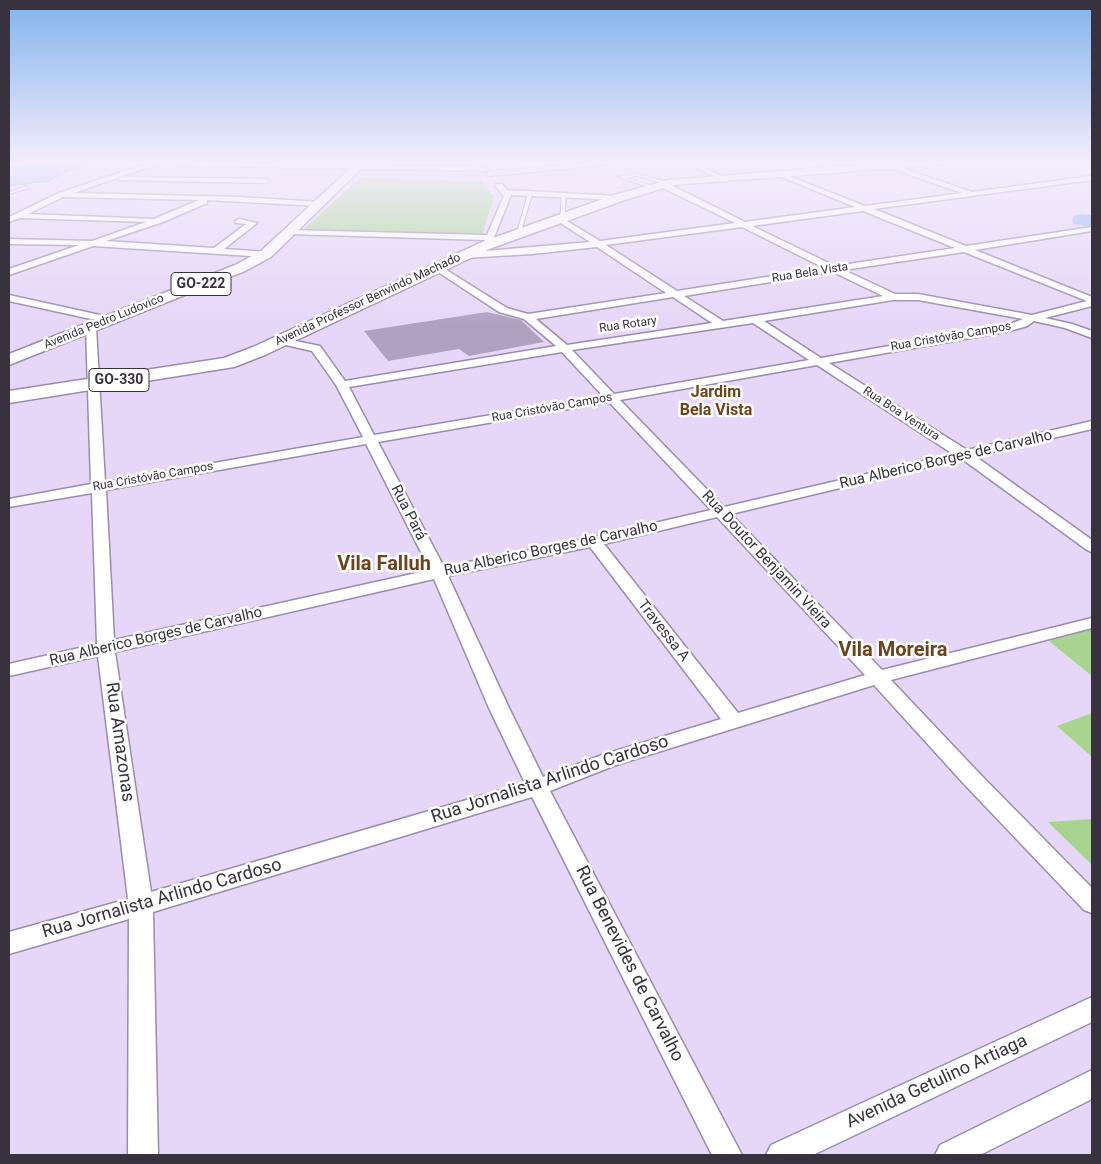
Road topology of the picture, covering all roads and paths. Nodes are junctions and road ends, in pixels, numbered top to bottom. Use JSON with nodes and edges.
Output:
{"nodes":[{"id":1,"x":171,"y":215,"type":"edge"},
{"id":2,"x":307,"y":215,"type":"edge"},
{"id":3,"x":500,"y":215,"type":"edge"},
{"id":4,"x":524,"y":215,"type":"edge"},
{"id":5,"x":562,"y":215,"type":"edge"},
{"id":6,"x":574,"y":215,"type":"edge"},
{"id":7,"x":723,"y":215,"type":"edge"},
{"id":8,"x":815,"y":215,"type":"edge"},
{"id":9,"x":878,"y":215,"type":"edge"},
{"id":10,"x":18,"y":216,"type":"joint"},
{"id":11,"x":9,"y":220,"type":"edge"},
{"id":12,"x":160,"y":220,"type":"junction"},
{"id":13,"x":562,"y":220,"type":"junction"},
{"id":14,"x":238,"y":221,"type":"dead end"},
{"id":15,"x":743,"y":225,"type":"junction"},
{"id":16,"x":1092,"y":229,"type":"edge"},
{"id":17,"x":290,"y":232,"type":"junction"},
{"id":18,"x":518,"y":234,"type":"junction"},
{"id":19,"x":9,"y":241,"type":"edge"},
{"id":20,"x":489,"y":242,"type":"junction"},
{"id":21,"x":97,"y":243,"type":"junction"},
{"id":22,"x":598,"y":244,"type":"junction"},
{"id":23,"x":960,"y":248,"type":"junction"},
{"id":24,"x":216,"y":251,"type":"junction"},
{"id":25,"x":266,"y":254,"type":"junction"},
{"id":26,"x":465,"y":255,"type":"junction"},
{"id":27,"x":437,"y":268,"type":"junction"},
{"id":28,"x":833,"y":269,"type":"junction"},
{"id":29,"x":9,"y":272,"type":"edge"},
{"id":30,"x":675,"y":294,"type":"junction"},
{"id":31,"x":893,"y":296,"type":"junction"},
{"id":32,"x":9,"y":298,"type":"edge"},
{"id":33,"x":1092,"y":302,"type":"edge"},
{"id":34,"x":528,"y":317,"type":"junction"},
{"id":35,"x":1032,"y":318,"type":"junction"},
{"id":36,"x":109,"y":320,"type":"junction"},
{"id":37,"x":755,"y":320,"type":"junction"},
{"id":38,"x":722,"y":325,"type":"junction"},
{"id":39,"x":91,"y":328,"type":"junction"},
{"id":40,"x":1092,"y":335,"type":"edge"},
{"id":41,"x":281,"y":341,"type":"junction"},
{"id":42,"x":564,"y":348,"type":"junction"},
{"id":43,"x":9,"y":360,"type":"edge"},
{"id":44,"x":821,"y":362,"type":"junction"},
{"id":45,"x":94,"y":384,"type":"junction"},
{"id":46,"x":342,"y":385,"type":"junction"},
{"id":47,"x":9,"y":397,"type":"edge"},
{"id":48,"x":612,"y":398,"type":"junction"},
{"id":49,"x":1092,"y":426,"type":"edge"},
{"id":50,"x":371,"y":439,"type":"junction"},
{"id":51,"x":966,"y":456,"type":"junction"},
{"id":52,"x":98,"y":487,"type":"junction"},
{"id":53,"x":9,"y":502,"type":"edge"},
{"id":54,"x":720,"y":512,"type":"junction"},
{"id":55,"x":594,"y":542,"type":"junction"},
{"id":56,"x":1092,"y":547,"type":"edge"},
{"id":57,"x":438,"y":573,"type":"junction"},
{"id":58,"x":1092,"y":624,"type":"edge"},
{"id":59,"x":106,"y":648,"type":"junction"},
{"id":60,"x":9,"y":670,"type":"edge"},
{"id":61,"x":878,"y":677,"type":"junction"},
{"id":62,"x":733,"y":721,"type":"junction"},
{"id":63,"x":534,"y":779,"type":"junction"},
{"id":64,"x":1092,"y":903,"type":"edge"},
{"id":65,"x":140,"y":905,"type":"junction"},
{"id":66,"x":9,"y":943,"type":"edge"},
{"id":67,"x":1092,"y":1009,"type":"edge"},
{"id":68,"x":1092,"y":1084,"type":"edge"},
{"id":69,"x":143,"y":1155,"type":"edge"},
{"id":70,"x":727,"y":1155,"type":"edge"},
{"id":71,"x":781,"y":1155,"type":"edge"},
{"id":72,"x":950,"y":1155,"type":"edge"}],
"edges":[{"from":1,"to":12,"type":"street"},
{"from":2,"to":17,"type":"main road","name":"Avenida Pedro Ludovico","number":"GO-222"},
{"from":3,"to":20,"type":"street"},
{"from":4,"to":18,"type":"lane"},
{"from":5,"to":13,"type":"lane"},
{"from":6,"to":13,"type":"main road","name":"Avenida Professor Benvindo Machado","number":"GO-330"},
{"from":7,"to":15,"type":"street"},
{"from":8,"to":15,"type":"street"},
{"from":9,"to":23,"type":"street"},
{"from":10,"to":11,"type":"street"},
{"from":10,"to":12,"type":"street"},
{"from":12,"to":21,"type":"street"},
{"from":13,"to":18,"type":"main road","name":"Avenida Professor Benvindo Machado","number":"GO-330"},
{"from":13,"to":22,"type":"street"},
{"from":14,"to":24,"type":"street"},
{"from":15,"to":22,"type":"street"},
{"from":15,"to":28,"type":"street"},
{"from":16,"to":23,"type":"street","name":"Rua Bela Vista"},
{"from":17,"to":20,"type":"street"},
{"from":17,"to":25,"type":"main road","name":"Avenida Pedro Ludovico","number":"GO-222"},
{"from":18,"to":20,"type":"main road","name":"Avenida Professor Benvindo Machado","number":"GO-330"},
{"from":19,"to":21,"type":"street"},
{"from":20,"to":26,"type":"main road","name":"Avenida Professor Benvindo Machado","number":"GO-330"},
{"from":21,"to":24,"type":"street"},
{"from":21,"to":29,"type":"street"},
{"from":22,"to":26,"type":"street"},
{"from":22,"to":30,"type":"street"},
{"from":23,"to":28,"type":"street","name":"Rua Bela Vista"},
{"from":23,"to":33,"type":"street"},
{"from":24,"to":25,"type":"street"},
{"from":25,"to":36,"type":"main road","name":"Avenida Pedro Ludovico","number":"GO-222"},
{"from":26,"to":27,"type":"main road","name":"Avenida Professor Benvindo Machado","number":"GO-330"},
{"from":27,"to":34,"type":"street","name":"Rua Doutor Benjamin Vieira"},
{"from":27,"to":41,"type":"main road","name":"Avenida Professor Benvindo Machado","number":"GO-330"},
{"from":28,"to":30,"type":"street","name":"Rua Bela Vista"},
{"from":28,"to":31,"type":"street"},
{"from":30,"to":34,"type":"street","name":"Rua Bela Vista"},
{"from":30,"to":38,"type":"street"},
{"from":31,"to":35,"type":"street","name":"Rua Rotary"},
{"from":31,"to":37,"type":"street","name":"Rua Rotary"},
{"from":32,"to":36,"type":"street"},
{"from":33,"to":35,"type":"street","name":"Rua Cristóvão Campos"},
{"from":34,"to":42,"type":"street","name":"Rua Doutor Benjamin Vieira"},
{"from":35,"to":40,"type":"street","name":"Rua Rotary"},
{"from":35,"to":44,"type":"street","name":"Rua Cristóvão Campos"},
{"from":36,"to":39,"type":"main road","name":"Avenida Pedro Ludovico","number":"GO-222"},
{"from":37,"to":38,"type":"street","name":"Rua Rotary"},
{"from":37,"to":44,"type":"street","name":"Rua Boa Ventura"},
{"from":38,"to":42,"type":"street","name":"Rua Rotary"},
{"from":39,"to":43,"type":"main road","name":"Avenida Pedro Ludovico","number":"GO-222"},
{"from":39,"to":45,"type":"street","name":"Rua Amazonas"},
{"from":41,"to":45,"type":"main road","name":"Avenida Professor Benvindo Machado","number":"GO-330"},
{"from":41,"to":46,"type":"street","name":"Rua Pará"},
{"from":42,"to":46,"type":"street","name":"Rua Rotary"},
{"from":42,"to":48,"type":"street","name":"Rua Doutor Benjamin Vieira"},
{"from":44,"to":48,"type":"street","name":"Rua Cristóvão Campos"},
{"from":44,"to":51,"type":"street","name":"Rua Boa Ventura"},
{"from":45,"to":47,"type":"main road","number":"GO-330"},
{"from":45,"to":52,"type":"street","name":"Rua Amazonas"},
{"from":46,"to":50,"type":"street","name":"Rua Pará"},
{"from":48,"to":50,"type":"street","name":"Rua Cristóvão Campos"},
{"from":48,"to":54,"type":"street","name":"Rua Doutor Benjamin Vieira"},
{"from":49,"to":51,"type":"street","name":"Rua Alberico Borges de Carvalho"},
{"from":50,"to":52,"type":"street","name":"Rua Cristóvão Campos"},
{"from":50,"to":57,"type":"street","name":"Rua Pará"},
{"from":51,"to":54,"type":"street","name":"Rua Alberico Borges de Carvalho"},
{"from":51,"to":56,"type":"street","name":"Rua Boa Ventura"},
{"from":52,"to":53,"type":"street","name":"Rua Cristóvão Campos"},
{"from":52,"to":59,"type":"street","name":"Rua Amazonas"},
{"from":54,"to":55,"type":"street","name":"Rua Alberico Borges de Carvalho"},
{"from":54,"to":61,"type":"street","name":"Rua Doutor Benjamin Vieira"},
{"from":55,"to":57,"type":"street","name":"Rua Alberico Borges de Carvalho"},
{"from":55,"to":62,"type":"street","name":"Travessa A"},
{"from":57,"to":59,"type":"street","name":"Rua Alberico Borges de Carvalho"},
{"from":57,"to":63,"type":"street","name":"Rua Pará"},
{"from":58,"to":61,"type":"street","name":"Rua Jornalista Arlindo Cardoso"},
{"from":59,"to":60,"type":"street","name":"Rua Alberico Borges de Carvalho"},
{"from":59,"to":65,"type":"street","name":"Rua Amazonas"},
{"from":61,"to":62,"type":"street","name":"Rua Jornalista Arlindo Cardoso"},
{"from":61,"to":64,"type":"street","name":"Rua Doutor Benjamin Vieira"},
{"from":62,"to":63,"type":"street","name":"Rua Jornalista Arlindo Cardoso"},
{"from":63,"to":65,"type":"street","name":"Rua Jornalista Arlindo Cardoso"},
{"from":63,"to":70,"type":"street","name":"Rua Benevides de Carvalho"},
{"from":65,"to":66,"type":"street","name":"Rua Jornalista Arlindo Cardoso"},
{"from":65,"to":69,"type":"street","name":"Rua Amazonas"},
{"from":67,"to":71,"type":"street","name":"Avenida Getulino Artiaga"},
{"from":68,"to":72,"type":"street"}]}
